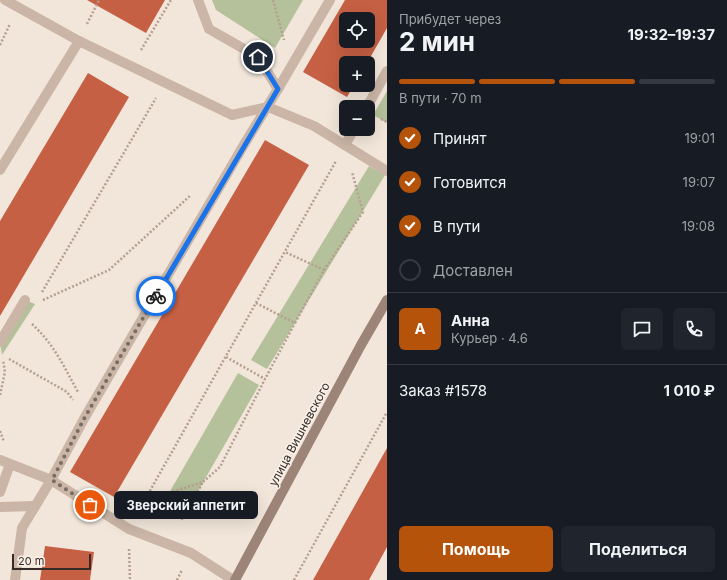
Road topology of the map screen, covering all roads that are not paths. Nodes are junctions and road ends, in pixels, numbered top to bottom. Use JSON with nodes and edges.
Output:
{"nodes":[{"id":1,"x":5,"y":0,"type":"edge"},
{"id":2,"x":198,"y":0,"type":"edge"},
{"id":3,"x":330,"y":0,"type":"edge"},
{"id":4,"x":79,"y":41,"type":"junction"},
{"id":5,"x":387,"y":71,"type":"edge"},
{"id":6,"x":278,"y":89,"type":"junction"},
{"id":7,"x":370,"y":100,"type":"edge"},
{"id":8,"x":268,"y":107,"type":"junction"},
{"id":9,"x":350,"y":136,"type":"edge"},
{"id":10,"x":345,"y":145,"type":"junction"},
{"id":11,"x":0,"y":170,"type":"edge"},
{"id":12,"x":387,"y":171,"type":"edge"},
{"id":13,"x":25,"y":300,"type":"dead end"},
{"id":14,"x":387,"y":300,"type":"edge"},
{"id":15,"x":0,"y":342,"type":"edge"},
{"id":16,"x":0,"y":460,"type":"edge"},
{"id":17,"x":10,"y":464,"type":"junction"},
{"id":18,"x":52,"y":480,"type":"junction"},
{"id":19,"x":0,"y":492,"type":"edge"},
{"id":20,"x":35,"y":506,"type":"junction"},
{"id":21,"x":0,"y":508,"type":"edge"},
{"id":22,"x":15,"y":580,"type":"edge"},
{"id":23,"x":234,"y":580,"type":"edge"}],
"edges":[{"from":1,"to":4,"type":"lane"},
{"from":2,"to":6,"type":"lane"},
{"from":3,"to":6,"type":"lane"},
{"from":4,"to":8,"type":"lane"},
{"from":4,"to":11,"type":"lane"},
{"from":5,"to":7,"type":"lane"},
{"from":6,"to":8,"type":"lane"},
{"from":8,"to":10,"type":"lane"},
{"from":8,"to":18,"type":"lane"},
{"from":9,"to":10,"type":"lane"},
{"from":10,"to":12,"type":"lane"},
{"from":13,"to":15,"type":"lane"},
{"from":14,"to":23,"type":"street","name":"улица Вишневского"},
{"from":16,"to":17,"type":"lane"},
{"from":17,"to":18,"type":"lane"},
{"from":17,"to":19,"type":"lane"},
{"from":18,"to":20,"type":"lane"},
{"from":18,"to":23,"type":"lane"},
{"from":20,"to":21,"type":"lane"},
{"from":20,"to":22,"type":"lane"}]}
